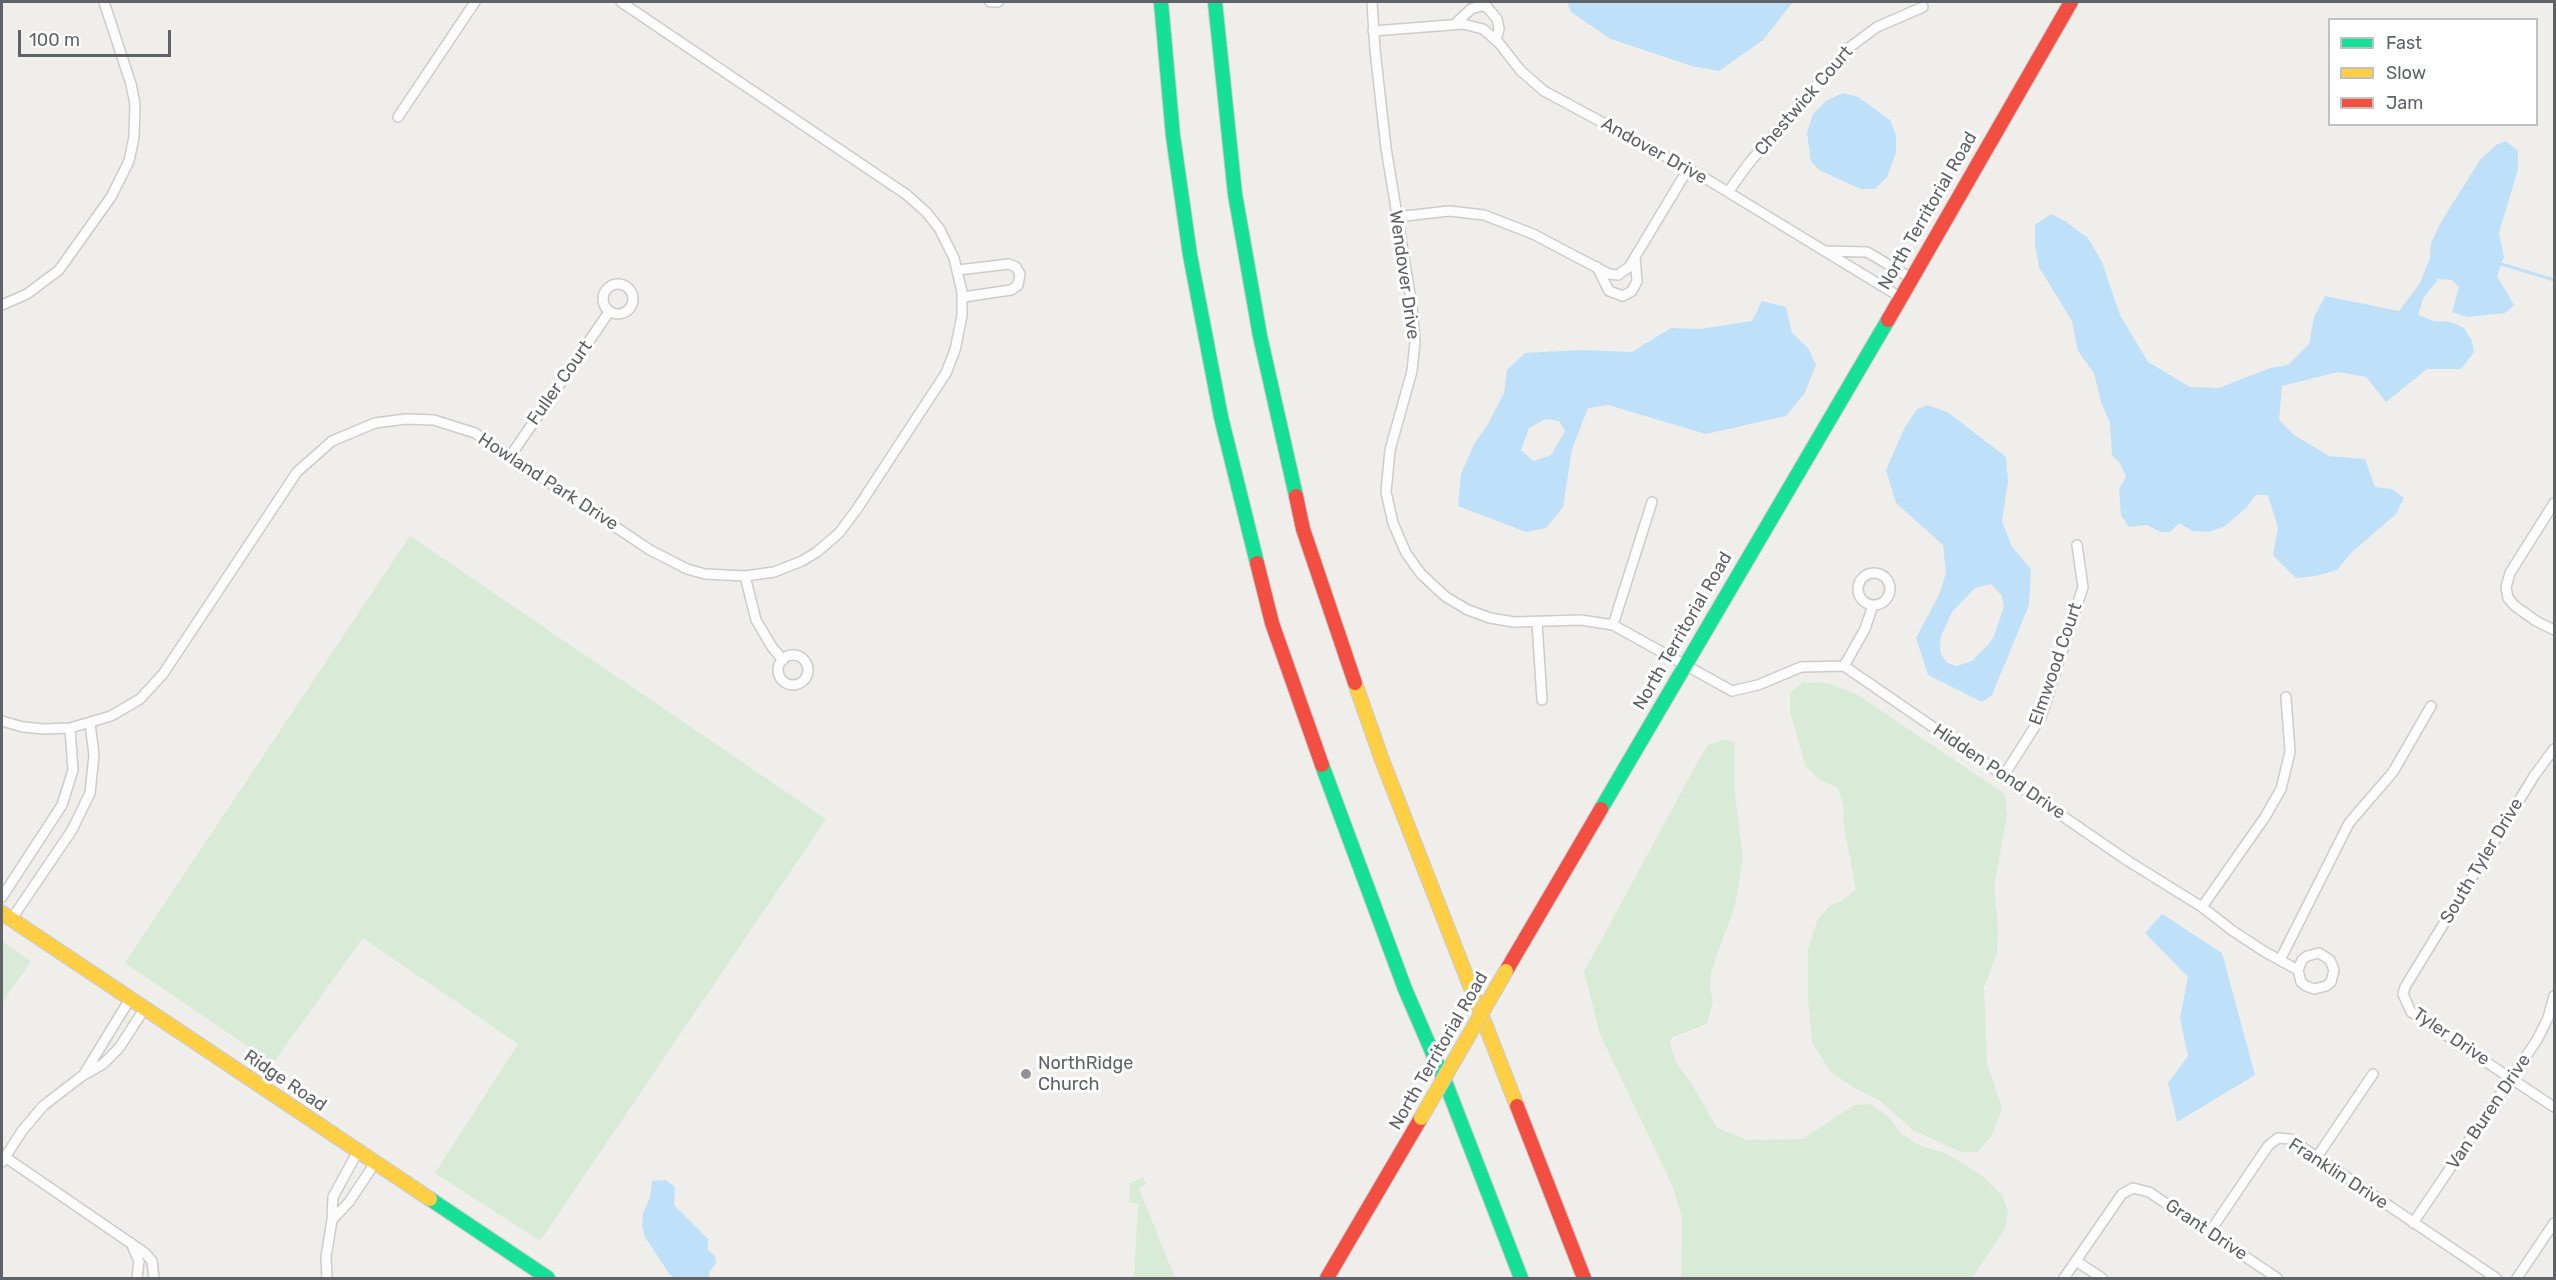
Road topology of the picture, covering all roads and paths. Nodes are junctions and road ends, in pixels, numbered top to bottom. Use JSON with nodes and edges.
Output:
{"nodes":[{"id":1,"x":104,"y":2,"type":"edge"},
{"id":2,"x":475,"y":2,"type":"edge"},
{"id":3,"x":621,"y":2,"type":"edge"},
{"id":4,"x":990,"y":2,"type":"edge"},
{"id":5,"x":998,"y":2,"type":"edge"},
{"id":6,"x":1161,"y":2,"type":"edge"},
{"id":7,"x":1215,"y":2,"type":"edge"},
{"id":8,"x":1372,"y":2,"type":"edge"},
{"id":9,"x":2071,"y":2,"type":"edge"},
{"id":10,"x":1923,"y":8,"type":"dead end"},
{"id":11,"x":1455,"y":24,"type":"junction"},
{"id":12,"x":1373,"y":32,"type":"junction"},
{"id":13,"x":1496,"y":39,"type":"junction"},
{"id":14,"x":398,"y":117,"type":"dead end"},
{"id":15,"x":1688,"y":169,"type":"junction"},
{"id":16,"x":1728,"y":192,"type":"junction"},
{"id":17,"x":1396,"y":217,"type":"junction"},
{"id":18,"x":1824,"y":251,"type":"junction"},
{"id":19,"x":1635,"y":257,"type":"junction"},
{"id":20,"x":1597,"y":267,"type":"junction"},
{"id":21,"x":958,"y":270,"type":"junction"},
{"id":22,"x":1911,"y":278,"type":"junction"},
{"id":23,"x":963,"y":297,"type":"junction"},
{"id":24,"x":1900,"y":297,"type":"junction"},
{"id":25,"x":2,"y":305,"type":"edge"},
{"id":26,"x":609,"y":312,"type":"dead end"},
{"id":27,"x":511,"y":455,"type":"junction"},
{"id":28,"x":1652,"y":502,"type":"dead end"},
{"id":29,"x":2554,"y":503,"type":"edge"},
{"id":30,"x":2077,"y":545,"type":"dead end"},
{"id":31,"x":745,"y":576,"type":"junction"},
{"id":32,"x":1873,"y":605,"type":"dead end"},
{"id":33,"x":1537,"y":622,"type":"junction"},
{"id":34,"x":1613,"y":625,"type":"junction"},
{"id":35,"x":2554,"y":630,"type":"edge"},
{"id":36,"x":783,"y":660,"type":"dead end"},
{"id":37,"x":1684,"y":664,"type":"junction"},
{"id":38,"x":1844,"y":666,"type":"junction"},
{"id":39,"x":2286,"y":697,"type":"dead end"},
{"id":40,"x":1542,"y":700,"type":"dead end"},
{"id":41,"x":2432,"y":706,"type":"dead end"},
{"id":42,"x":2,"y":721,"type":"edge"},
{"id":43,"x":90,"y":723,"type":"junction"},
{"id":44,"x":70,"y":728,"type":"junction"},
{"id":45,"x":2554,"y":749,"type":"edge"},
{"id":46,"x":2004,"y":775,"type":"junction"},
{"id":47,"x":2,"y":897,"type":"edge"},
{"id":48,"x":2202,"y":907,"type":"junction"},
{"id":49,"x":6,"y":917,"type":"edge"},
{"id":50,"x":2280,"y":960,"type":"junction"},
{"id":51,"x":2298,"y":970,"type":"dead end"},
{"id":52,"x":2412,"y":974,"type":"joint"},
{"id":53,"x":2554,"y":996,"type":"edge"},
{"id":54,"x":130,"y":999,"type":"junction"},
{"id":55,"x":145,"y":1008,"type":"junction"},
{"id":56,"x":2373,"y":1074,"type":"dead end"},
{"id":57,"x":82,"y":1076,"type":"junction"},
{"id":58,"x":2511,"y":1078,"type":"junction"},
{"id":59,"x":2554,"y":1107,"type":"edge"},
{"id":60,"x":358,"y":1151,"type":"junction"},
{"id":61,"x":2317,"y":1157,"type":"junction"},
{"id":62,"x":3,"y":1160,"type":"edge"},
{"id":63,"x":375,"y":1163,"type":"junction"},
{"id":64,"x":332,"y":1220,"type":"junction"},
{"id":65,"x":2413,"y":1223,"type":"junction"},
{"id":66,"x":2554,"y":1223,"type":"edge"},
{"id":67,"x":2209,"y":1233,"type":"junction"},
{"id":68,"x":130,"y":1243,"type":"junction"},
{"id":69,"x":2076,"y":1261,"type":"junction"},
{"id":70,"x":137,"y":1278,"type":"edge"},
{"id":71,"x":154,"y":1278,"type":"edge"},
{"id":72,"x":327,"y":1278,"type":"edge"},
{"id":73,"x":548,"y":1278,"type":"edge"},
{"id":74,"x":1327,"y":1278,"type":"edge"},
{"id":75,"x":1521,"y":1278,"type":"edge"},
{"id":76,"x":1584,"y":1278,"type":"edge"},
{"id":77,"x":2064,"y":1278,"type":"edge"},
{"id":78,"x":2103,"y":1278,"type":"edge"},
{"id":79,"x":2277,"y":1278,"type":"edge"},
{"id":80,"x":2496,"y":1278,"type":"edge"},
{"id":81,"x":2517,"y":1278,"type":"edge"}],
"edges":[{"from":1,"to":25,"type":"street"},
{"from":2,"to":14,"type":"street"},
{"from":3,"to":21,"type":"street","name":"Howland Park Drive"},
{"from":4,"to":5,"type":"street"},
{"from":6,"to":75,"type":"main road"},
{"from":7,"to":76,"type":"main road"},
{"from":8,"to":12,"type":"street","name":"Wendover Drive"},
{"from":9,"to":22,"type":"main road","name":"North Territorial Road"},
{"from":10,"to":16,"type":"street","name":"Chestwick Court"},
{"from":11,"to":12,"type":"street","name":"Andover Drive"},
{"from":11,"to":13,"type":"street","name":"Andover Drive"},
{"from":11,"to":13,"type":"street","name":"Andover Drive"},
{"from":12,"to":17,"type":"street","name":"Wendover Drive"},
{"from":13,"to":15,"type":"street","name":"Andover Drive"},
{"from":15,"to":16,"type":"street","name":"Andover Drive"},
{"from":15,"to":19,"type":"street"},
{"from":16,"to":18,"type":"street","name":"Andover Drive"},
{"from":17,"to":20,"type":"street"},
{"from":17,"to":33,"type":"street","name":"Wendover Drive"},
{"from":18,"to":22,"type":"street"},
{"from":18,"to":24,"type":"street","name":"Andover Drive"},
{"from":19,"to":20,"type":"street"},
{"from":19,"to":20,"type":"street"},
{"from":21,"to":23,"type":"street","name":"Howland Park Drive"},
{"from":21,"to":23,"type":"street"},
{"from":22,"to":24,"type":"main road","name":"North Territorial Road"},
{"from":23,"to":31,"type":"street","name":"Howland Park Drive"},
{"from":24,"to":37,"type":"main road","name":"North Territorial Road"},
{"from":26,"to":27,"type":"street","name":"Fuller Court"},
{"from":27,"to":31,"type":"street","name":"Howland Park Drive"},
{"from":27,"to":43,"type":"street","name":"Howland Park Drive"},
{"from":28,"to":34,"type":"street"},
{"from":29,"to":35,"type":"street"},
{"from":30,"to":46,"type":"street","name":"Elmwood Court"},
{"from":31,"to":36,"type":"street"},
{"from":32,"to":38,"type":"street"},
{"from":33,"to":34,"type":"street","name":"Wendover Drive"},
{"from":33,"to":40,"type":"street"},
{"from":34,"to":37,"type":"street","name":"Wendover Drive"},
{"from":37,"to":38,"type":"street"},
{"from":37,"to":74,"type":"main road","name":"North Territorial Road","bridge":true},
{"from":38,"to":46,"type":"street","name":"Hidden Pond Drive"},
{"from":39,"to":48,"type":"street"},
{"from":41,"to":50,"type":"street"},
{"from":42,"to":44,"type":"street","name":"Howland Park Drive"},
{"from":43,"to":44,"type":"street","name":"Howland Park Drive"},
{"from":43,"to":49,"type":"street"},
{"from":44,"to":47,"type":"street"},
{"from":45,"to":52,"type":"street","name":"South Tyler Drive"},
{"from":46,"to":48,"type":"street","name":"Hidden Pond Drive"},
{"from":48,"to":50,"type":"street","name":"Hidden Pond Drive"},
{"from":49,"to":54,"type":"main road","name":"Ridge Road"},
{"from":50,"to":51,"type":"street","name":"Hidden Pond Drive"},
{"from":52,"to":58,"type":"street","name":"Tyler Drive"},
{"from":53,"to":58,"type":"street","name":"Van Buren Drive"},
{"from":54,"to":55,"type":"main road","name":"Ridge Road"},
{"from":54,"to":57,"type":"street"},
{"from":55,"to":57,"type":"street"},
{"from":55,"to":60,"type":"main road","name":"Ridge Road"},
{"from":56,"to":61,"type":"street"},
{"from":57,"to":62,"type":"street"},
{"from":58,"to":59,"type":"street","name":"Tyler Drive"},
{"from":58,"to":65,"type":"street","name":"Van Buren Drive"},
{"from":60,"to":63,"type":"main road","name":"Ridge Road"},
{"from":60,"to":64,"type":"street"},
{"from":61,"to":65,"type":"street","name":"Franklin Drive"},
{"from":61,"to":67,"type":"street","name":"Franklin Drive"},
{"from":62,"to":68,"type":"street"},
{"from":63,"to":64,"type":"street"},
{"from":63,"to":73,"type":"main road","name":"Ridge Road"},
{"from":64,"to":72,"type":"street"},
{"from":65,"to":80,"type":"street","name":"Franklin Drive"},
{"from":66,"to":81,"type":"street"},
{"from":67,"to":69,"type":"street","name":"Grant Drive"},
{"from":67,"to":79,"type":"street","name":"Grant Drive"},
{"from":68,"to":70,"type":"street"},
{"from":68,"to":71,"type":"street"},
{"from":69,"to":77,"type":"street"},
{"from":69,"to":78,"type":"street"}]}
